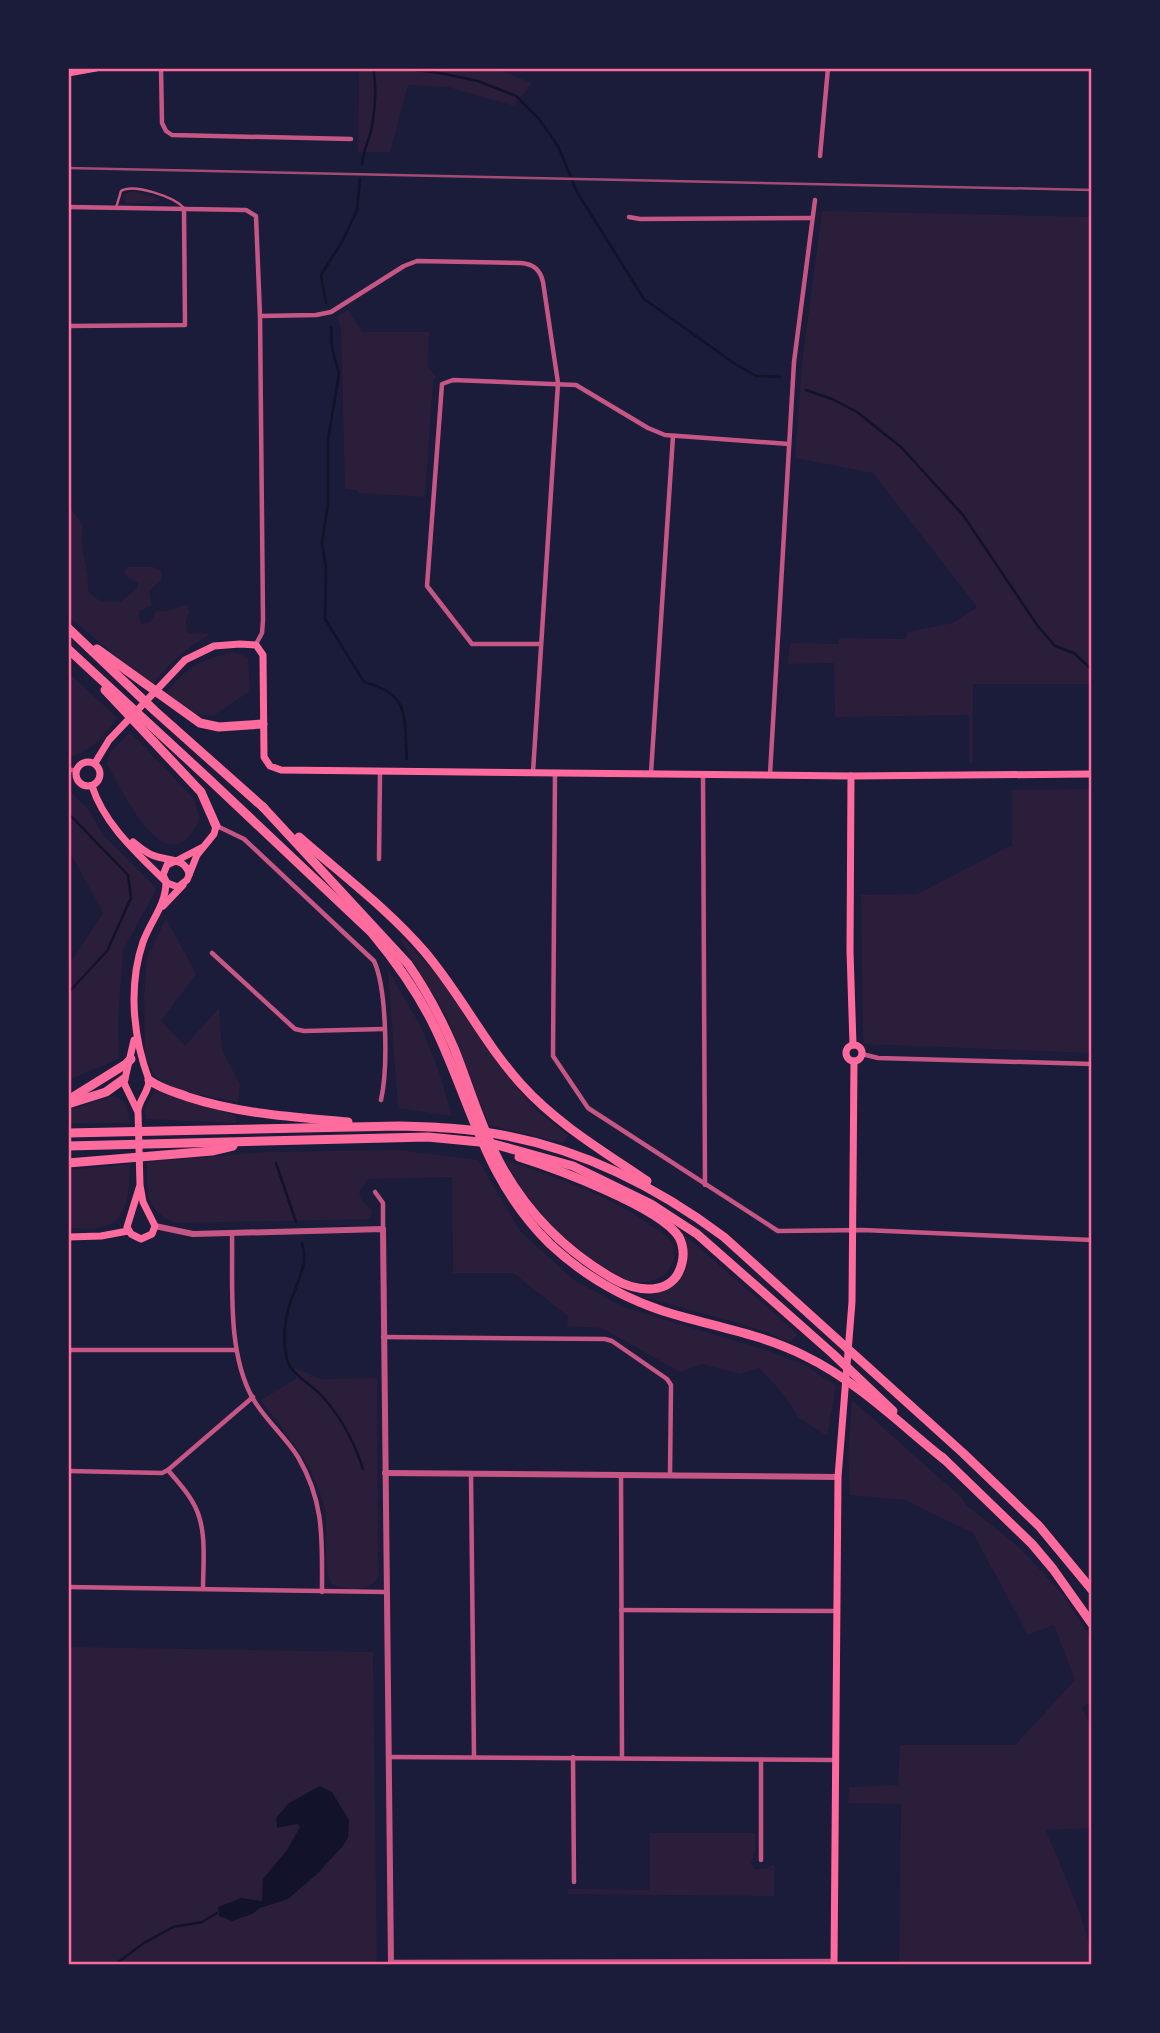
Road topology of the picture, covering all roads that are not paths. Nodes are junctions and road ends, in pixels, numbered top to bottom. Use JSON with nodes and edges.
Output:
{"nodes":[{"id":1,"x":96,"y":68,"type":"edge"},
{"id":2,"x":161,"y":68,"type":"edge"},
{"id":3,"x":828,"y":68,"type":"edge"},
{"id":4,"x":68,"y":73,"type":"edge"},
{"id":5,"x":351,"y":139,"type":"dead end"},
{"id":6,"x":820,"y":156,"type":"dead end"},
{"id":7,"x":815,"y":200,"type":"dead end"},
{"id":8,"x":68,"y":207,"type":"edge"},
{"id":9,"x":116,"y":208,"type":"junction"},
{"id":10,"x":184,"y":209,"type":"junction"},
{"id":11,"x":629,"y":217,"type":"dead end"},
{"id":12,"x":812,"y":218,"type":"junction"},
{"id":13,"x":260,"y":316,"type":"junction"},
{"id":14,"x":68,"y":326,"type":"edge"},
{"id":15,"x":558,"y":383,"type":"junction"},
{"id":16,"x":673,"y":436,"type":"junction"},
{"id":17,"x":789,"y":444,"type":"junction"},
{"id":18,"x":68,"y":628,"type":"edge"},
{"id":19,"x":76,"y":635,"type":"junction"},
{"id":20,"x":541,"y":644,"type":"junction"},
{"id":21,"x":256,"y":645,"type":"junction"},
{"id":22,"x":68,"y":650,"type":"edge"},
{"id":23,"x":263,"y":724,"type":"junction"},
{"id":24,"x":95,"y":763,"type":"junction"},
{"id":25,"x":72,"y":770,"type":"edge"},
{"id":26,"x":380,"y":771,"type":"junction"},
{"id":27,"x":533,"y":772,"type":"junction"},
{"id":28,"x":555,"y":772,"type":"junction"},
{"id":29,"x":651,"y":773,"type":"junction"},
{"id":30,"x":703,"y":774,"type":"junction"},
{"id":31,"x":1092,"y":774,"type":"edge"},
{"id":32,"x":770,"y":775,"type":"junction"},
{"id":33,"x":851,"y":776,"type":"junction"},
{"id":34,"x":92,"y":786,"type":"junction"},
{"id":35,"x":262,"y":806,"type":"junction"},
{"id":36,"x":216,"y":826,"type":"junction"},
{"id":37,"x":119,"y":832,"type":"junction"},
{"id":38,"x":205,"y":846,"type":"junction"},
{"id":39,"x":379,"y":859,"type":"dead end"},
{"id":40,"x":176,"y":861,"type":"junction"},
{"id":41,"x":187,"y":880,"type":"junction"},
{"id":42,"x":165,"y":881,"type":"junction"},
{"id":43,"x":160,"y":909,"type":"junction"},
{"id":44,"x":212,"y":953,"type":"dead end"},
{"id":45,"x":135,"y":1028,"type":"junction"},
{"id":46,"x":383,"y":1029,"type":"junction"},
{"id":47,"x":853,"y":1045,"type":"junction"},
{"id":48,"x":862,"y":1054,"type":"junction"},
{"id":49,"x":131,"y":1059,"type":"junction"},
{"id":50,"x":854,"y":1061,"type":"junction"},
{"id":51,"x":1092,"y":1064,"type":"edge"},
{"id":52,"x":125,"y":1077,"type":"junction"},
{"id":53,"x":149,"y":1079,"type":"junction"},
{"id":54,"x":147,"y":1090,"type":"junction"},
{"id":55,"x":127,"y":1091,"type":"junction"},
{"id":56,"x":382,"y":1100,"type":"dead end"},
{"id":57,"x":68,"y":1102,"type":"edge"},
{"id":58,"x":470,"y":1103,"type":"junction"},
{"id":59,"x":138,"y":1111,"type":"junction"},
{"id":60,"x":400,"y":1126,"type":"junction"},
{"id":61,"x":68,"y":1133,"type":"edge"},
{"id":62,"x":251,"y":1142,"type":"junction"},
{"id":63,"x":491,"y":1143,"type":"junction"},
{"id":64,"x":68,"y":1146,"type":"edge"},
{"id":65,"x":69,"y":1163,"type":"edge"},
{"id":66,"x":140,"y":1185,"type":"junction"},
{"id":67,"x":705,"y":1185,"type":"junction"},
{"id":68,"x":375,"y":1192,"type":"dead end"},
{"id":69,"x":683,"y":1206,"type":"junction"},
{"id":70,"x":150,"y":1215,"type":"junction"},
{"id":71,"x":129,"y":1219,"type":"junction"},
{"id":72,"x":155,"y":1226,"type":"junction"},
{"id":73,"x":383,"y":1229,"type":"junction"},
{"id":74,"x":853,"y":1230,"type":"junction"},
{"id":75,"x":128,"y":1231,"type":"junction"},
{"id":76,"x":232,"y":1234,"type":"junction"},
{"id":77,"x":68,"y":1237,"type":"edge"},
{"id":78,"x":1092,"y":1240,"type":"edge"},
{"id":79,"x":383,"y":1337,"type":"junction"},
{"id":80,"x":68,"y":1350,"type":"edge"},
{"id":81,"x":236,"y":1350,"type":"junction"},
{"id":82,"x":253,"y":1397,"type":"junction"},
{"id":83,"x":945,"y":1460,"type":"junction"},
{"id":84,"x":168,"y":1470,"type":"junction"},
{"id":85,"x":68,"y":1471,"type":"edge"},
{"id":86,"x":385,"y":1473,"type":"junction"},
{"id":87,"x":471,"y":1475,"type":"junction"},
{"id":88,"x":621,"y":1475,"type":"junction"},
{"id":89,"x":670,"y":1475,"type":"junction"},
{"id":90,"x":838,"y":1477,"type":"junction"},
{"id":91,"x":68,"y":1587,"type":"edge"},
{"id":92,"x":204,"y":1590,"type":"junction"},
{"id":93,"x":1092,"y":1590,"type":"edge"},
{"id":94,"x":322,"y":1592,"type":"junction"},
{"id":95,"x":386,"y":1592,"type":"junction"},
{"id":96,"x":621,"y":1610,"type":"junction"},
{"id":97,"x":837,"y":1611,"type":"junction"},
{"id":98,"x":1092,"y":1624,"type":"edge"},
{"id":99,"x":388,"y":1757,"type":"junction"},
{"id":100,"x":474,"y":1757,"type":"junction"},
{"id":101,"x":573,"y":1757,"type":"junction"},
{"id":102,"x":622,"y":1757,"type":"junction"},
{"id":103,"x":761,"y":1760,"type":"junction"},
{"id":104,"x":836,"y":1760,"type":"junction"},
{"id":105,"x":761,"y":1860,"type":"dead end"},
{"id":106,"x":574,"y":1882,"type":"dead end"},
{"id":107,"x":391,"y":1963,"type":"edge"},
{"id":108,"x":834,"y":1963,"type":"edge"}],
"edges":[{"from":1,"to":4,"type":"main road"},
{"from":2,"to":5,"type":"street"},
{"from":3,"to":6,"type":"street"},
{"from":7,"to":12,"type":"street"},
{"from":8,"to":9,"type":"street"},
{"from":9,"to":10,"type":"street"},
{"from":9,"to":10,"type":"lane"},
{"from":10,"to":13,"type":"street"},
{"from":10,"to":14,"type":"street"},
{"from":11,"to":12,"type":"street"},
{"from":12,"to":17,"type":"street"},
{"from":13,"to":15,"type":"street"},
{"from":13,"to":21,"type":"street"},
{"from":15,"to":16,"type":"street"},
{"from":15,"to":20,"type":"street"},
{"from":15,"to":20,"type":"street"},
{"from":16,"to":17,"type":"street"},
{"from":16,"to":29,"type":"street"},
{"from":17,"to":32,"type":"street"},
{"from":18,"to":19,"type":"highway"},
{"from":19,"to":23,"type":"highway"},
{"from":19,"to":35,"type":"highway"},
{"from":20,"to":27,"type":"street"},
{"from":21,"to":23,"type":"main road"},
{"from":21,"to":24,"type":"main road"},
{"from":22,"to":36,"type":"highway"},
{"from":22,"to":58,"type":"highway"},
{"from":23,"to":26,"type":"main road"},
{"from":24,"to":25,"type":"main road"},
{"from":24,"to":34,"type":"main road"},
{"from":25,"to":34,"type":"main road"},
{"from":26,"to":27,"type":"main road"},
{"from":26,"to":39,"type":"street"},
{"from":27,"to":28,"type":"main road"},
{"from":28,"to":29,"type":"main road"},
{"from":28,"to":67,"type":"street"},
{"from":29,"to":30,"type":"main road"},
{"from":30,"to":32,"type":"main road"},
{"from":30,"to":67,"type":"street"},
{"from":31,"to":33,"type":"main road"},
{"from":32,"to":33,"type":"main road"},
{"from":33,"to":47,"type":"main road"},
{"from":34,"to":37,"type":"main road"},
{"from":35,"to":58,"type":"highway"},
{"from":35,"to":69,"type":"highway"},
{"from":36,"to":38,"type":"main road"},
{"from":36,"to":46,"type":"street"},
{"from":37,"to":40,"type":"main road"},
{"from":37,"to":42,"type":"main road"},
{"from":38,"to":40,"type":"main road"},
{"from":38,"to":41,"type":"main road"},
{"from":40,"to":41,"type":"main road"},
{"from":40,"to":42,"type":"main road"},
{"from":41,"to":42,"type":"main road"},
{"from":41,"to":43,"type":"main road"},
{"from":42,"to":43,"type":"main road"},
{"from":43,"to":45,"type":"main road"},
{"from":44,"to":46,"type":"street"},
{"from":45,"to":49,"type":"main road"},
{"from":45,"to":53,"type":"main road"},
{"from":46,"to":56,"type":"street"},
{"from":47,"to":48,"type":"main road"},
{"from":47,"to":50,"type":"main road"},
{"from":48,"to":50,"type":"main road"},
{"from":48,"to":51,"type":"street"},
{"from":49,"to":52,"type":"main road"},
{"from":49,"to":57,"type":"highway"},
{"from":50,"to":74,"type":"main road"},
{"from":52,"to":53,"type":"main road"},
{"from":52,"to":55,"type":"main road"},
{"from":52,"to":57,"type":"highway"},
{"from":53,"to":54,"type":"main road"},
{"from":53,"to":60,"type":"highway"},
{"from":54,"to":55,"type":"main road"},
{"from":54,"to":59,"type":"main road"},
{"from":55,"to":59,"type":"main road"},
{"from":58,"to":63,"type":"highway"},
{"from":58,"to":83,"type":"highway"},
{"from":59,"to":66,"type":"main road"},
{"from":60,"to":61,"type":"highway"},
{"from":60,"to":69,"type":"highway"},
{"from":62,"to":63,"type":"highway"},
{"from":62,"to":64,"type":"highway"},
{"from":62,"to":65,"type":"highway"},
{"from":63,"to":83,"type":"highway"},
{"from":66,"to":70,"type":"main road"},
{"from":66,"to":71,"type":"main road"},
{"from":67,"to":74,"type":"street"},
{"from":68,"to":73,"type":"street"},
{"from":69,"to":93,"type":"highway"},
{"from":70,"to":71,"type":"main road"},
{"from":70,"to":72,"type":"main road"},
{"from":71,"to":75,"type":"main road"},
{"from":72,"to":75,"type":"main road"},
{"from":72,"to":76,"type":"street"},
{"from":73,"to":76,"type":"street"},
{"from":73,"to":79,"type":"street"},
{"from":74,"to":78,"type":"street"},
{"from":74,"to":90,"type":"main road"},
{"from":75,"to":77,"type":"main road"},
{"from":76,"to":81,"type":"street"},
{"from":79,"to":86,"type":"street"},
{"from":79,"to":89,"type":"street"},
{"from":80,"to":81,"type":"street"},
{"from":81,"to":82,"type":"street"},
{"from":82,"to":84,"type":"street"},
{"from":82,"to":94,"type":"street"},
{"from":83,"to":98,"type":"highway"},
{"from":84,"to":85,"type":"street"},
{"from":84,"to":92,"type":"street"},
{"from":86,"to":87,"type":"street"},
{"from":86,"to":95,"type":"street"},
{"from":87,"to":88,"type":"street"},
{"from":87,"to":100,"type":"street"},
{"from":88,"to":89,"type":"street"},
{"from":88,"to":96,"type":"street"},
{"from":89,"to":90,"type":"street"},
{"from":90,"to":97,"type":"main road"},
{"from":91,"to":92,"type":"street"},
{"from":92,"to":94,"type":"street"},
{"from":94,"to":95,"type":"street"},
{"from":95,"to":99,"type":"street"},
{"from":96,"to":97,"type":"street"},
{"from":96,"to":102,"type":"street"},
{"from":97,"to":104,"type":"main road"},
{"from":99,"to":100,"type":"street"},
{"from":99,"to":107,"type":"street"},
{"from":100,"to":101,"type":"street"},
{"from":101,"to":102,"type":"street"},
{"from":101,"to":106,"type":"street"},
{"from":102,"to":103,"type":"street"},
{"from":103,"to":104,"type":"street"},
{"from":103,"to":105,"type":"street"},
{"from":104,"to":108,"type":"main road"},
{"from":107,"to":108,"type":"street"}]}
